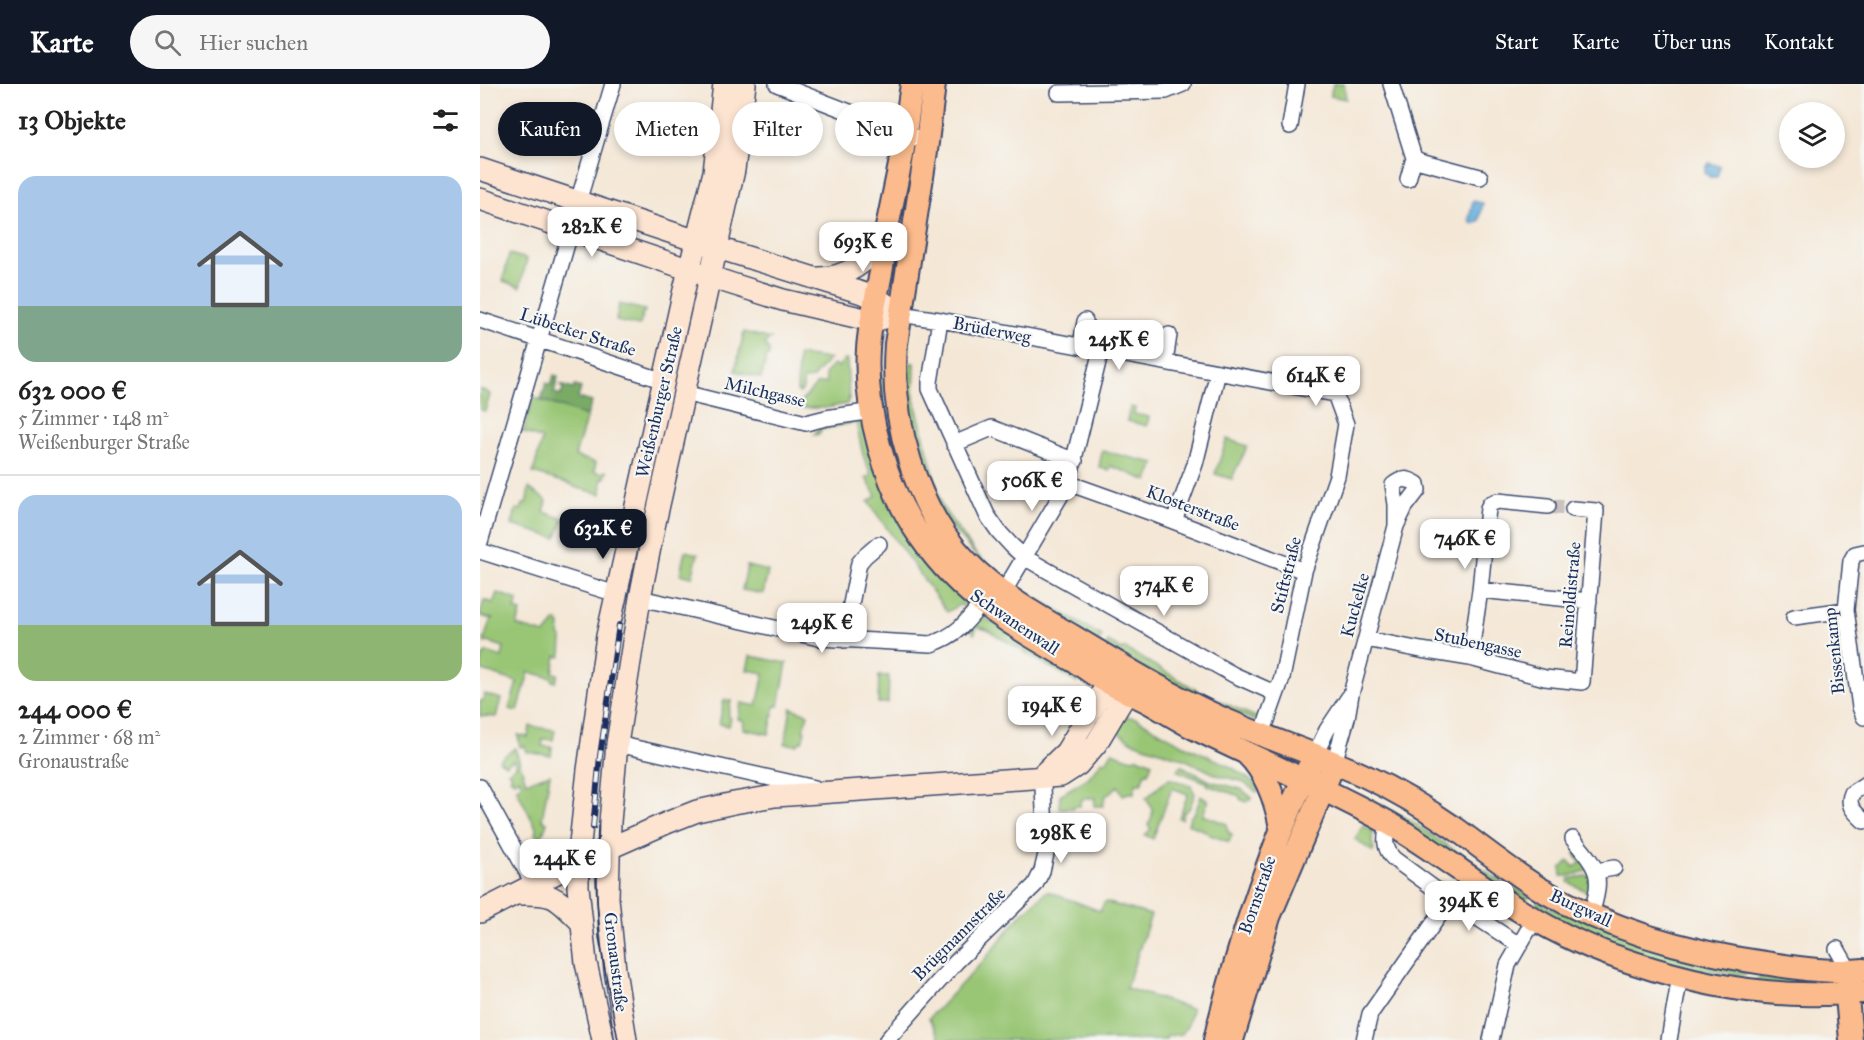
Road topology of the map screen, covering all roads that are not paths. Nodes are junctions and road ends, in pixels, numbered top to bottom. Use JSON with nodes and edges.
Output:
{"nodes":[{"id":1,"x":613,"y":84,"type":"edge"},
{"id":2,"x":724,"y":84,"type":"edge"},
{"id":3,"x":745,"y":84,"type":"edge"},
{"id":4,"x":777,"y":84,"type":"edge"},
{"id":5,"x":912,"y":84,"type":"edge"},
{"id":6,"x":934,"y":84,"type":"edge"},
{"id":7,"x":1183,"y":84,"type":"edge"},
{"id":8,"x":1296,"y":84,"type":"edge"},
{"id":9,"x":1390,"y":84,"type":"edge"},
{"id":10,"x":1059,"y":93,"type":"edge"},
{"id":11,"x":909,"y":102,"type":"edge"},
{"id":12,"x":835,"y":107,"type":"edge"},
{"id":13,"x":1290,"y":126,"type":"dead end"},
{"id":14,"x":914,"y":137,"type":"edge"},
{"id":15,"x":927,"y":142,"type":"junction"},
{"id":16,"x":901,"y":156,"type":"edge"},
{"id":17,"x":1414,"y":158,"type":"junction"},
{"id":18,"x":480,"y":169,"type":"edge"},
{"id":19,"x":1480,"y":177,"type":"dead end"},
{"id":20,"x":1408,"y":179,"type":"dead end"},
{"id":21,"x":480,"y":200,"type":"edge"},
{"id":22,"x":578,"y":202,"type":"junction"},
{"id":23,"x":571,"y":230,"type":"junction"},
{"id":24,"x":697,"y":242,"type":"junction"},
{"id":25,"x":884,"y":242,"type":"junction"},
{"id":26,"x":718,"y":248,"type":"junction"},
{"id":27,"x":689,"y":269,"type":"junction"},
{"id":28,"x":711,"y":277,"type":"junction"},
{"id":29,"x":810,"y":277,"type":"junction"},
{"id":30,"x":877,"y":298,"type":"junction"},
{"id":31,"x":900,"y":314,"type":"junction"},
{"id":32,"x":480,"y":320,"type":"edge"},
{"id":33,"x":940,"y":320,"type":"junction"},
{"id":34,"x":873,"y":321,"type":"junction"},
{"id":35,"x":1085,"y":321,"type":"dead end"},
{"id":36,"x":1169,"y":335,"type":"dead end"},
{"id":37,"x":539,"y":340,"type":"junction"},
{"id":38,"x":1081,"y":346,"type":"junction"},
{"id":39,"x":1101,"y":350,"type":"junction"},
{"id":40,"x":1165,"y":362,"type":"junction"},
{"id":41,"x":1218,"y":372,"type":"junction"},
{"id":42,"x":664,"y":381,"type":"junction"},
{"id":43,"x":684,"y":393,"type":"junction"},
{"id":44,"x":873,"y":411,"type":"junction"},
{"id":45,"x":1346,"y":424,"type":"joint"},
{"id":46,"x":954,"y":444,"type":"junction"},
{"id":47,"x":1074,"y":461,"type":"junction"},
{"id":48,"x":1068,"y":483,"type":"junction"},
{"id":49,"x":1548,"y":506,"type":"tunnel mouth"},
{"id":50,"x":1573,"y":508,"type":"tunnel mouth"},
{"id":51,"x":1174,"y":521,"type":"junction"},
{"id":52,"x":1396,"y":526,"type":"dead end"},
{"id":53,"x":480,"y":542,"type":"edge"},
{"id":54,"x":879,"y":544,"type":"dead end"},
{"id":55,"x":480,"y":551,"type":"edge"},
{"id":56,"x":1864,"y":552,"type":"edge"},
{"id":57,"x":625,"y":554,"type":"junction"},
{"id":58,"x":1024,"y":557,"type":"junction"},
{"id":59,"x":648,"y":558,"type":"junction"},
{"id":60,"x":1304,"y":571,"type":"junction"},
{"id":61,"x":1480,"y":590,"type":"junction"},
{"id":62,"x":1003,"y":593,"type":"junction"},
{"id":63,"x":616,"y":594,"type":"junction"},
{"id":64,"x":640,"y":598,"type":"junction"},
{"id":65,"x":1589,"y":601,"type":"junction"},
{"id":66,"x":982,"y":603,"type":"junction"},
{"id":67,"x":1846,"y":610,"type":"junction"},
{"id":68,"x":1794,"y":616,"type":"dead end"},
{"id":69,"x":844,"y":639,"type":"junction"},
{"id":70,"x":1366,"y":639,"type":"junction"},
{"id":71,"x":1470,"y":658,"type":"junction"},
{"id":72,"x":1127,"y":669,"type":"junction"},
{"id":73,"x":1582,"y":682,"type":"joint"},
{"id":74,"x":1117,"y":687,"type":"junction"},
{"id":75,"x":1274,"y":699,"type":"junction"},
{"id":76,"x":1864,"y":717,"type":"edge"},
{"id":77,"x":1262,"y":734,"type":"junction"},
{"id":78,"x":617,"y":744,"type":"junction"},
{"id":79,"x":1244,"y":751,"type":"junction"},
{"id":80,"x":1324,"y":759,"type":"junction"},
{"id":81,"x":1040,"y":777,"type":"junction"},
{"id":82,"x":1313,"y":784,"type":"junction"},
{"id":83,"x":480,"y":787,"type":"edge"},
{"id":84,"x":1858,"y":789,"type":"edge"},
{"id":85,"x":827,"y":791,"type":"junction"},
{"id":86,"x":1864,"y":821,"type":"edge"},
{"id":87,"x":1388,"y":823,"type":"junction"},
{"id":88,"x":1281,"y":827,"type":"junction"},
{"id":89,"x":1573,"y":839,"type":"dead end"},
{"id":90,"x":608,"y":848,"type":"junction"},
{"id":91,"x":578,"y":862,"type":"junction"},
{"id":92,"x":1614,"y":868,"type":"dead end"},
{"id":93,"x":1597,"y":871,"type":"junction"},
{"id":94,"x":534,"y":885,"type":"junction"},
{"id":95,"x":514,"y":895,"type":"junction"},
{"id":96,"x":1450,"y":900,"type":"junction"},
{"id":97,"x":480,"y":912,"type":"edge"},
{"id":98,"x":1591,"y":915,"type":"junction"},
{"id":99,"x":1536,"y":920,"type":"junction"},
{"id":100,"x":580,"y":921,"type":"junction"},
{"id":101,"x":1519,"y":945,"type":"junction"},
{"id":102,"x":1837,"y":949,"type":"dead end"},
{"id":103,"x":1747,"y":961,"type":"junction"},
{"id":104,"x":1680,"y":976,"type":"junction"},
{"id":105,"x":1858,"y":980,"type":"edge"},
{"id":106,"x":1735,"y":987,"type":"junction"},
{"id":107,"x":603,"y":1040,"type":"edge"},
{"id":108,"x":626,"y":1040,"type":"edge"},
{"id":109,"x":887,"y":1040,"type":"edge"},
{"id":110,"x":1215,"y":1040,"type":"edge"},
{"id":111,"x":1232,"y":1040,"type":"edge"},
{"id":112,"x":1364,"y":1040,"type":"edge"},
{"id":113,"x":1491,"y":1040,"type":"edge"},
{"id":114,"x":1669,"y":1040,"type":"edge"},
{"id":115,"x":1851,"y":1040,"type":"edge"}],
"edges":[{"from":1,"to":22,"type":"street"},
{"from":2,"to":24,"type":"main road","name":"Weißenburger Straße"},
{"from":3,"to":26,"type":"main road","name":"Weißenburger Straße"},
{"from":4,"to":12,"type":"street"},
{"from":5,"to":11,"type":"main road","name":"Schwanenwall"},
{"from":6,"to":15,"type":"main road","name":"Schwanenwall"},
{"from":7,"to":10,"type":"street"},
{"from":8,"to":13,"type":"street"},
{"from":9,"to":17,"type":"street"},
{"from":14,"to":15,"type":"street"},
{"from":15,"to":31,"type":"main road","name":"Schwanenwall"},
{"from":16,"to":25,"type":"main road","name":"Schwanenwall"},
{"from":17,"to":19,"type":"street"},
{"from":17,"to":20,"type":"street"},
{"from":18,"to":22,"type":"main road","name":"Brüderweg"},
{"from":21,"to":23,"type":"main road","name":"Brüderweg"},
{"from":22,"to":24,"type":"main road","name":"Brüderweg"},
{"from":23,"to":27,"type":"main road","name":"Brüderweg"},
{"from":23,"to":37,"type":"street"},
{"from":24,"to":26,"type":"main road","name":"Brüderweg"},
{"from":24,"to":27,"type":"main road","name":"Weißenburger Straße"},
{"from":25,"to":29,"type":"main road"},
{"from":25,"to":30,"type":"main road","name":"Schwanenwall"},
{"from":26,"to":28,"type":"main road","name":"Weißenburger Straße"},
{"from":26,"to":29,"type":"main road","name":"Brüderweg"},
{"from":27,"to":28,"type":"main road","name":"Brüderweg"},
{"from":27,"to":42,"type":"main road","name":"Weißenburger Straße"},
{"from":28,"to":34,"type":"main road","name":"Brüderweg"},
{"from":28,"to":43,"type":"main road","name":"Weißenburger Straße"},
{"from":29,"to":30,"type":"main road","name":"Brüderweg"},
{"from":30,"to":31,"type":"main road","name":"Brüderweg"},
{"from":30,"to":34,"type":"main road","name":"Schwanenwall"},
{"from":31,"to":33,"type":"street","name":"Brüderweg"},
{"from":31,"to":34,"type":"main road","name":"Brüderweg"},
{"from":31,"to":62,"type":"main road","name":"Schwanenwall"},
{"from":32,"to":37,"type":"street","name":"Lübecker Straße"},
{"from":33,"to":38,"type":"street","name":"Brüderweg"},
{"from":33,"to":46,"type":"street"},
{"from":34,"to":44,"type":"main road","name":"Schwanenwall"},
{"from":35,"to":38,"type":"street"},
{"from":36,"to":40,"type":"street"},
{"from":37,"to":42,"type":"street","name":"Lübecker Straße"},
{"from":37,"to":53,"type":"street"},
{"from":38,"to":39,"type":"street","name":"Brüderweg"},
{"from":39,"to":40,"type":"street","name":"Brüderweg"},
{"from":39,"to":47,"type":"street"},
{"from":40,"to":41,"type":"street","name":"Brüderweg"},
{"from":41,"to":45,"type":"street","name":"Brüderweg"},
{"from":41,"to":51,"type":"street"},
{"from":42,"to":57,"type":"main road","name":"Weißenburger Straße"},
{"from":43,"to":44,"type":"street","name":"Milchgasse"},
{"from":43,"to":59,"type":"main road","name":"Weißenburger Straße"},
{"from":44,"to":66,"type":"main road","name":"Schwanenwall"},
{"from":45,"to":60,"type":"street","name":"Stiftstraße"},
{"from":46,"to":47,"type":"street"},
{"from":46,"to":58,"type":"street"},
{"from":47,"to":48,"type":"street"},
{"from":48,"to":51,"type":"street","name":"Klosterstraße"},
{"from":48,"to":58,"type":"street"},
{"from":49,"to":61,"type":"street"},
{"from":50,"to":65,"type":"street","name":"Reinoldistraße"},
{"from":51,"to":60,"type":"street","name":"Klosterstraße"},
{"from":52,"to":70,"type":"street","name":"Kuckelke"},
{"from":54,"to":69,"type":"street"},
{"from":55,"to":63,"type":"street"},
{"from":56,"to":67,"type":"street","name":"Bissenkamp"},
{"from":57,"to":59,"type":"main road"},
{"from":57,"to":63,"type":"main road","name":"Weißenburger Straße"},
{"from":58,"to":62,"type":"street"},
{"from":58,"to":75,"type":"street"},
{"from":59,"to":64,"type":"main road","name":"Weißenburger Straße"},
{"from":60,"to":75,"type":"street","name":"Stiftstraße"},
{"from":61,"to":65,"type":"street"},
{"from":61,"to":71,"type":"street"},
{"from":62,"to":72,"type":"main road","name":"Schwanenwall"},
{"from":63,"to":91,"type":"main road","name":"Weißenburger Straße"},
{"from":64,"to":69,"type":"street"},
{"from":64,"to":78,"type":"main road","name":"Weißenburger Straße"},
{"from":65,"to":73,"type":"street","name":"Reinoldistraße"},
{"from":66,"to":69,"type":"street"},
{"from":66,"to":74,"type":"main road","name":"Schwanenwall"},
{"from":67,"to":68,"type":"street"},
{"from":67,"to":76,"type":"street","name":"Bissenkamp"},
{"from":70,"to":71,"type":"street","name":"Stubengasse"},
{"from":70,"to":80,"type":"street","name":"Kuckelke"},
{"from":71,"to":73,"type":"street","name":"Stubengasse"},
{"from":72,"to":74,"type":"main road"},
{"from":72,"to":77,"type":"main road","name":"Schwanenwall"},
{"from":74,"to":79,"type":"main road","name":"Schwanenwall"},
{"from":74,"to":81,"type":"main road"},
{"from":75,"to":77,"type":"street","name":"Stiftstraße"},
{"from":77,"to":80,"type":"main road","name":"Schwanenwall"},
{"from":78,"to":85,"type":"street"},
{"from":78,"to":90,"type":"main road","name":"Weißenburger Straße"},
{"from":79,"to":82,"type":"main road","name":"Schwanenwall"},
{"from":79,"to":88,"type":"main road"},
{"from":80,"to":82,"type":"main road","name":"Bornstraße"},
{"from":80,"to":98,"type":"main road","name":"Burgwall"},
{"from":81,"to":85,"type":"main road"},
{"from":81,"to":109,"type":"street","name":"Brügmannstraße"},
{"from":82,"to":87,"type":"main road","name":"Burgwall"},
{"from":82,"to":88,"type":"main road","name":"Bornstraße"},
{"from":82,"to":111,"type":"main road","name":"Bornstraße"},
{"from":83,"to":94,"type":"street"},
{"from":84,"to":86,"type":"street"},
{"from":85,"to":90,"type":"main road"},
{"from":87,"to":96,"type":"street"},
{"from":87,"to":99,"type":"main road","name":"Burgwall"},
{"from":88,"to":110,"type":"main road","name":"Bornstraße"},
{"from":89,"to":93,"type":"street"},
{"from":90,"to":91,"type":"main road"},
{"from":90,"to":108,"type":"main road","name":"Gronaustraße"},
{"from":91,"to":94,"type":"main road"},
{"from":91,"to":100,"type":"main road","name":"Gronaustraße"},
{"from":92,"to":93,"type":"street"},
{"from":93,"to":98,"type":"street"},
{"from":94,"to":95,"type":"main road"},
{"from":95,"to":97,"type":"main road"},
{"from":95,"to":100,"type":"main road","name":"Gronaustraße"},
{"from":96,"to":101,"type":"street"},
{"from":96,"to":112,"type":"street"},
{"from":98,"to":103,"type":"main road","name":"Burgwall"},
{"from":99,"to":101,"type":"street"},
{"from":99,"to":104,"type":"main road","name":"Burgwall"},
{"from":100,"to":107,"type":"main road","name":"Gronaustraße"},
{"from":101,"to":113,"type":"street"},
{"from":102,"to":105,"type":"street"},
{"from":103,"to":105,"type":"main road","name":"Burgwall"},
{"from":103,"to":106,"type":"main road"},
{"from":104,"to":106,"type":"main road","name":"Burgwall"},
{"from":104,"to":114,"type":"street"},
{"from":105,"to":106,"type":"main road","name":"Burgwall"},
{"from":105,"to":115,"type":"main road"}]}
